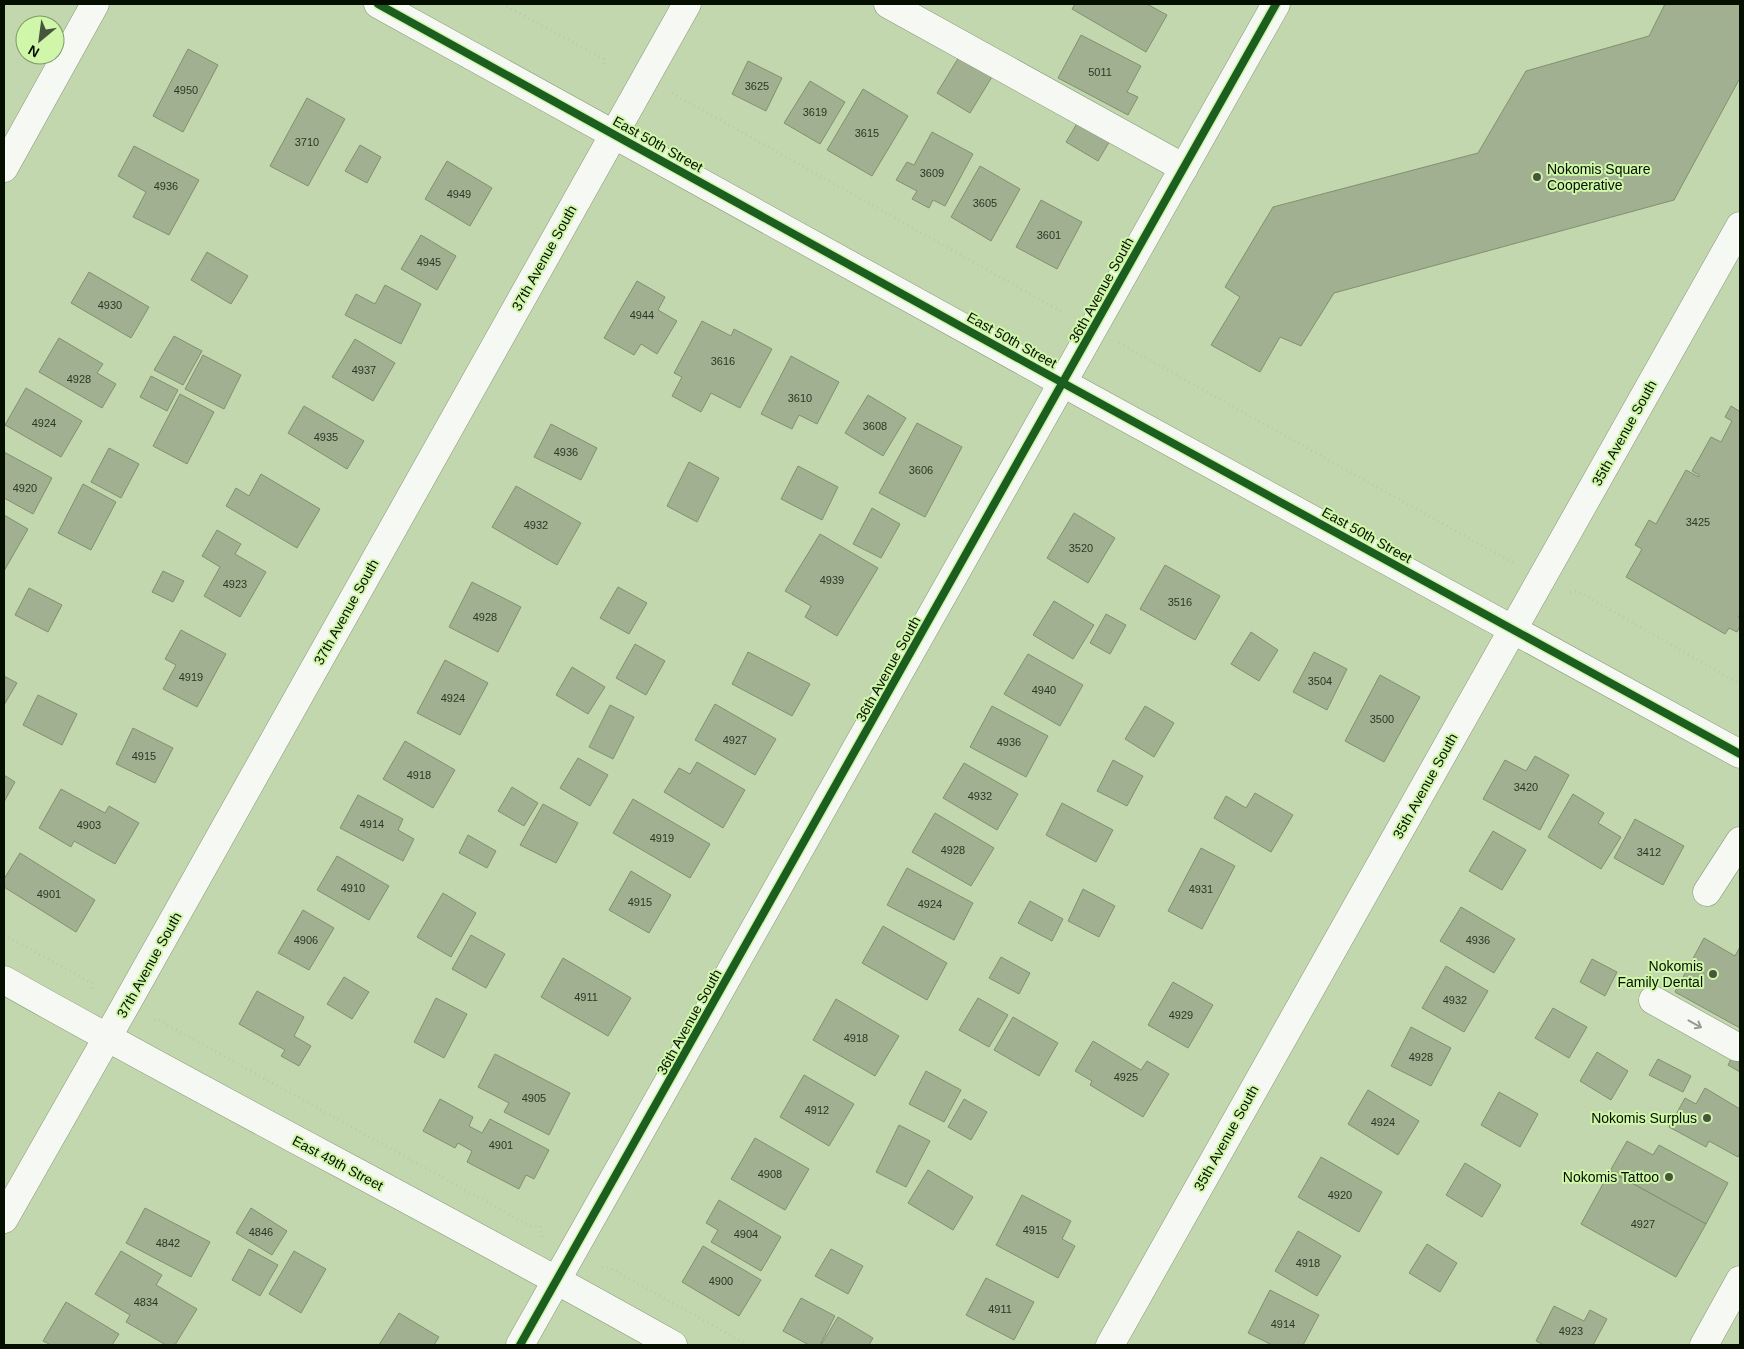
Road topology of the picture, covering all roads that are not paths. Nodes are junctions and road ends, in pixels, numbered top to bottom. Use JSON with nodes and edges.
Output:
{"nodes":[{"id":1,"x":95,"y":4,"type":"edge"},
{"id":2,"x":687,"y":4,"type":"edge"},
{"id":3,"x":888,"y":4,"type":"edge"},
{"id":4,"x":1276,"y":4,"type":"edge"},
{"id":5,"x":387,"y":6,"type":"edge"},
{"id":6,"x":614,"y":134,"type":"junction"},
{"id":7,"x":4,"y":168,"type":"edge"},
{"id":8,"x":1184,"y":168,"type":"junction"},
{"id":9,"x":1740,"y":226,"type":"edge"},
{"id":10,"x":1063,"y":383,"type":"junction"},
{"id":11,"x":1513,"y":630,"type":"junction"},
{"id":12,"x":1740,"y":754,"type":"edge"},
{"id":13,"x":1740,"y":841,"type":"edge"},
{"id":14,"x":1708,"y":892,"type":"dead end"},
{"id":15,"x":4,"y":980,"type":"edge"},
{"id":16,"x":1653,"y":1000,"type":"dead end"},
{"id":17,"x":107,"y":1038,"type":"junction"},
{"id":18,"x":1737,"y":1047,"type":"dead end"},
{"id":19,"x":4,"y":1219,"type":"edge"},
{"id":20,"x":1740,"y":1280,"type":"edge"},
{"id":21,"x":558,"y":1282,"type":"junction"},
{"id":22,"x":520,"y":1345,"type":"edge"},
{"id":23,"x":673,"y":1345,"type":"edge"},
{"id":24,"x":1110,"y":1345,"type":"edge"},
{"id":25,"x":1704,"y":1345,"type":"edge"}],
"edges":[{"from":1,"to":7,"type":"street"},
{"from":2,"to":6,"type":"street","name":"37th Avenue South"},
{"from":3,"to":8,"type":"street"},
{"from":4,"to":8,"type":"street","name":"36th Avenue South"},
{"from":5,"to":6,"type":"street","name":"East 50th Street"},
{"from":6,"to":10,"type":"street","name":"East 50th Street"},
{"from":6,"to":17,"type":"street","name":"37th Avenue South"},
{"from":8,"to":10,"type":"street","name":"36th Avenue South"},
{"from":9,"to":11,"type":"street","name":"35th Avenue South"},
{"from":10,"to":11,"type":"street","name":"East 50th Street"},
{"from":10,"to":21,"type":"street","name":"36th Avenue South"},
{"from":11,"to":12,"type":"street","name":"East 50th Street"},
{"from":11,"to":24,"type":"street","name":"35th Avenue South"},
{"from":13,"to":14,"type":"street"},
{"from":15,"to":17,"type":"street","name":"East 49th Street"},
{"from":16,"to":18,"type":"street","one_way":true},
{"from":17,"to":19,"type":"street","name":"37th Avenue South"},
{"from":17,"to":21,"type":"street","name":"East 49th Street"},
{"from":20,"to":25,"type":"street"},
{"from":21,"to":22,"type":"street","name":"36th Avenue South"},
{"from":21,"to":23,"type":"street","name":"East 49th Street"}]}
